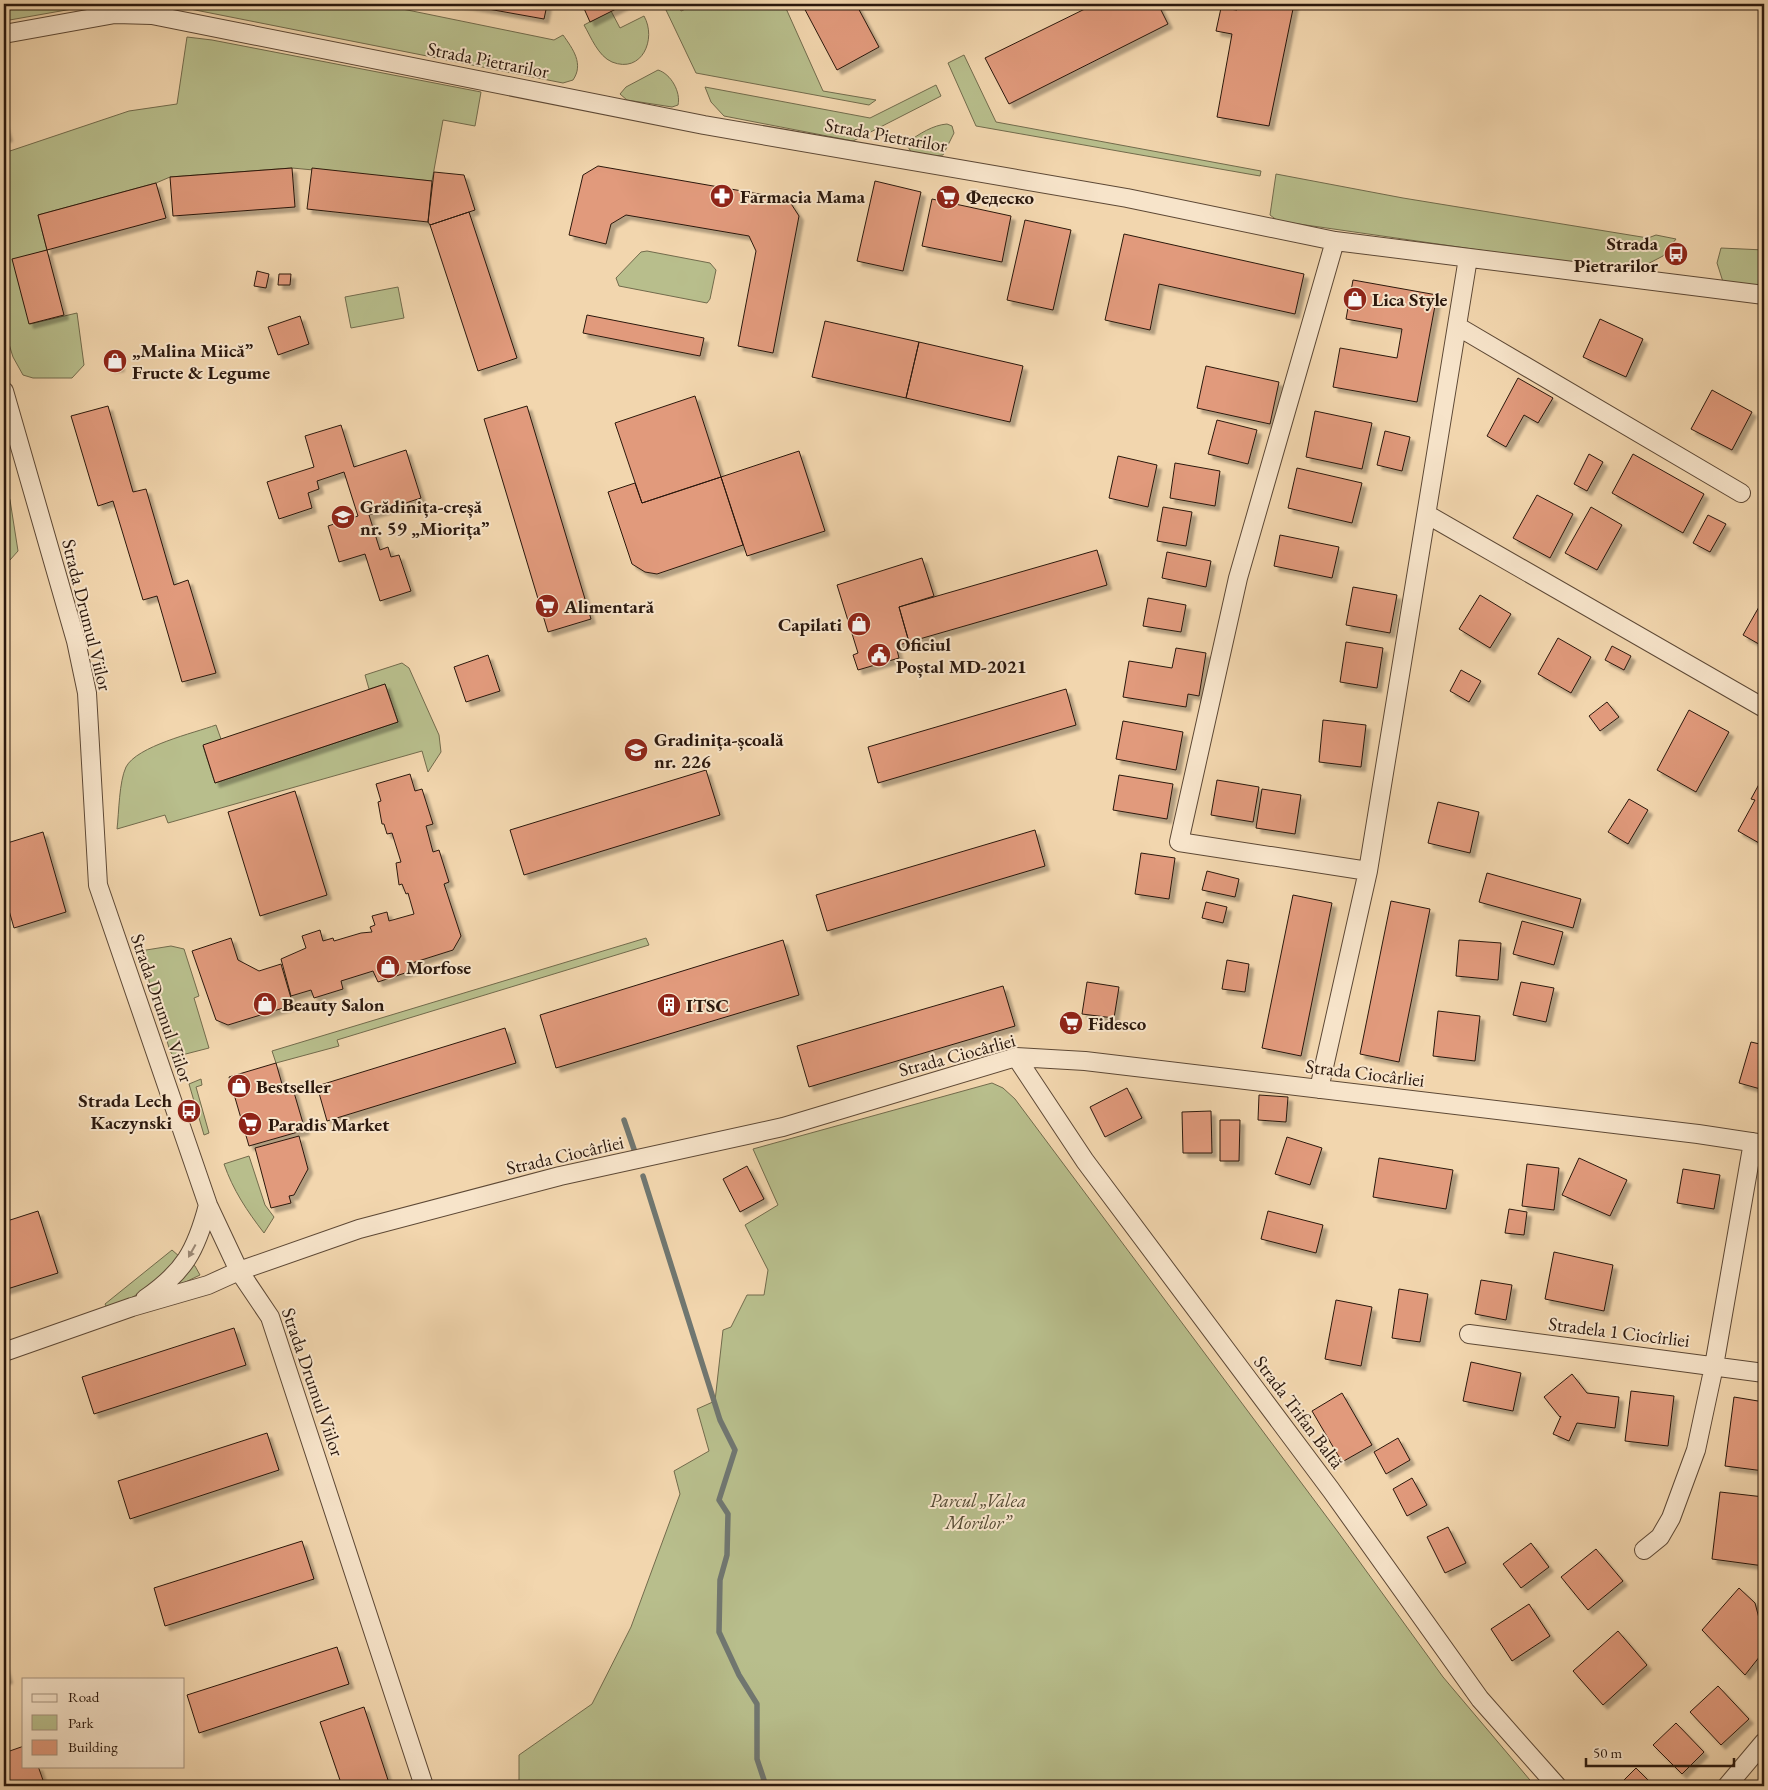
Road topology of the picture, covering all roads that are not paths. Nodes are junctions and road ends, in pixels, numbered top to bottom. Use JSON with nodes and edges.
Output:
{"nodes":[{"id":1,"x":4,"y":34,"type":"edge"},
{"id":2,"x":1335,"y":241,"type":"junction"},
{"id":3,"x":1468,"y":258,"type":"junction"},
{"id":4,"x":1764,"y":295,"type":"edge"},
{"id":5,"x":1457,"y":326,"type":"junction"},
{"id":6,"x":4,"y":391,"type":"edge"},
{"id":7,"x":1741,"y":493,"type":"dead end"},
{"id":8,"x":1428,"y":515,"type":"junction"},
{"id":9,"x":1764,"y":708,"type":"edge"},
{"id":10,"x":1368,"y":871,"type":"junction"},
{"id":11,"x":1016,"y":1057,"type":"junction"},
{"id":12,"x":1319,"y":1089,"type":"junction"},
{"id":13,"x":1759,"y":1143,"type":"edge"},
{"id":14,"x":208,"y":1205,"type":"junction"},
{"id":15,"x":239,"y":1271,"type":"junction"},
{"id":16,"x":132,"y":1307,"type":"junction"},
{"id":17,"x":1469,"y":1334,"type":"dead end"},
{"id":18,"x":4,"y":1352,"type":"edge"},
{"id":19,"x":1714,"y":1366,"type":"junction"},
{"id":20,"x":1764,"y":1373,"type":"edge"},
{"id":21,"x":1644,"y":1550,"type":"dead end"},
{"id":22,"x":1764,"y":1742,"type":"edge"},
{"id":23,"x":424,"y":1786,"type":"edge"},
{"id":24,"x":1557,"y":1786,"type":"edge"},
{"id":25,"x":1727,"y":1786,"type":"edge"}],
"edges":[{"from":1,"to":2,"type":"street","name":"Strada Pietrarilor"},
{"from":2,"to":3,"type":"street","name":"Strada Pietrarilor"},
{"from":2,"to":10,"type":"street"},
{"from":3,"to":4,"type":"street","name":"Strada Pietrarilor"},
{"from":3,"to":5,"type":"street"},
{"from":5,"to":7,"type":"street"},
{"from":5,"to":8,"type":"street"},
{"from":6,"to":14,"type":"street","name":"Strada Drumul Viilor"},
{"from":8,"to":9,"type":"street"},
{"from":8,"to":10,"type":"street"},
{"from":10,"to":12,"type":"street"},
{"from":11,"to":12,"type":"street","name":"Strada Ciocârliei"},
{"from":11,"to":15,"type":"street","name":"Strada Ciocârliei"},
{"from":11,"to":24,"type":"street","name":"Strada Trifan Baltă"},
{"from":12,"to":13,"type":"street","name":"Strada Ciocârliei"},
{"from":13,"to":19,"type":"street"},
{"from":14,"to":15,"type":"street","name":"Strada Drumul Viilor"},
{"from":14,"to":16,"type":"street","one_way":true},
{"from":15,"to":16,"type":"street"},
{"from":15,"to":23,"type":"street","name":"Strada Drumul Viilor"},
{"from":16,"to":18,"type":"street"},
{"from":17,"to":19,"type":"street","name":"Stradela 1 Ciocîrliei"},
{"from":19,"to":20,"type":"street","name":"Stradela 1 Ciocîrliei"},
{"from":19,"to":21,"type":"street"},
{"from":22,"to":25,"type":"street"}]}
